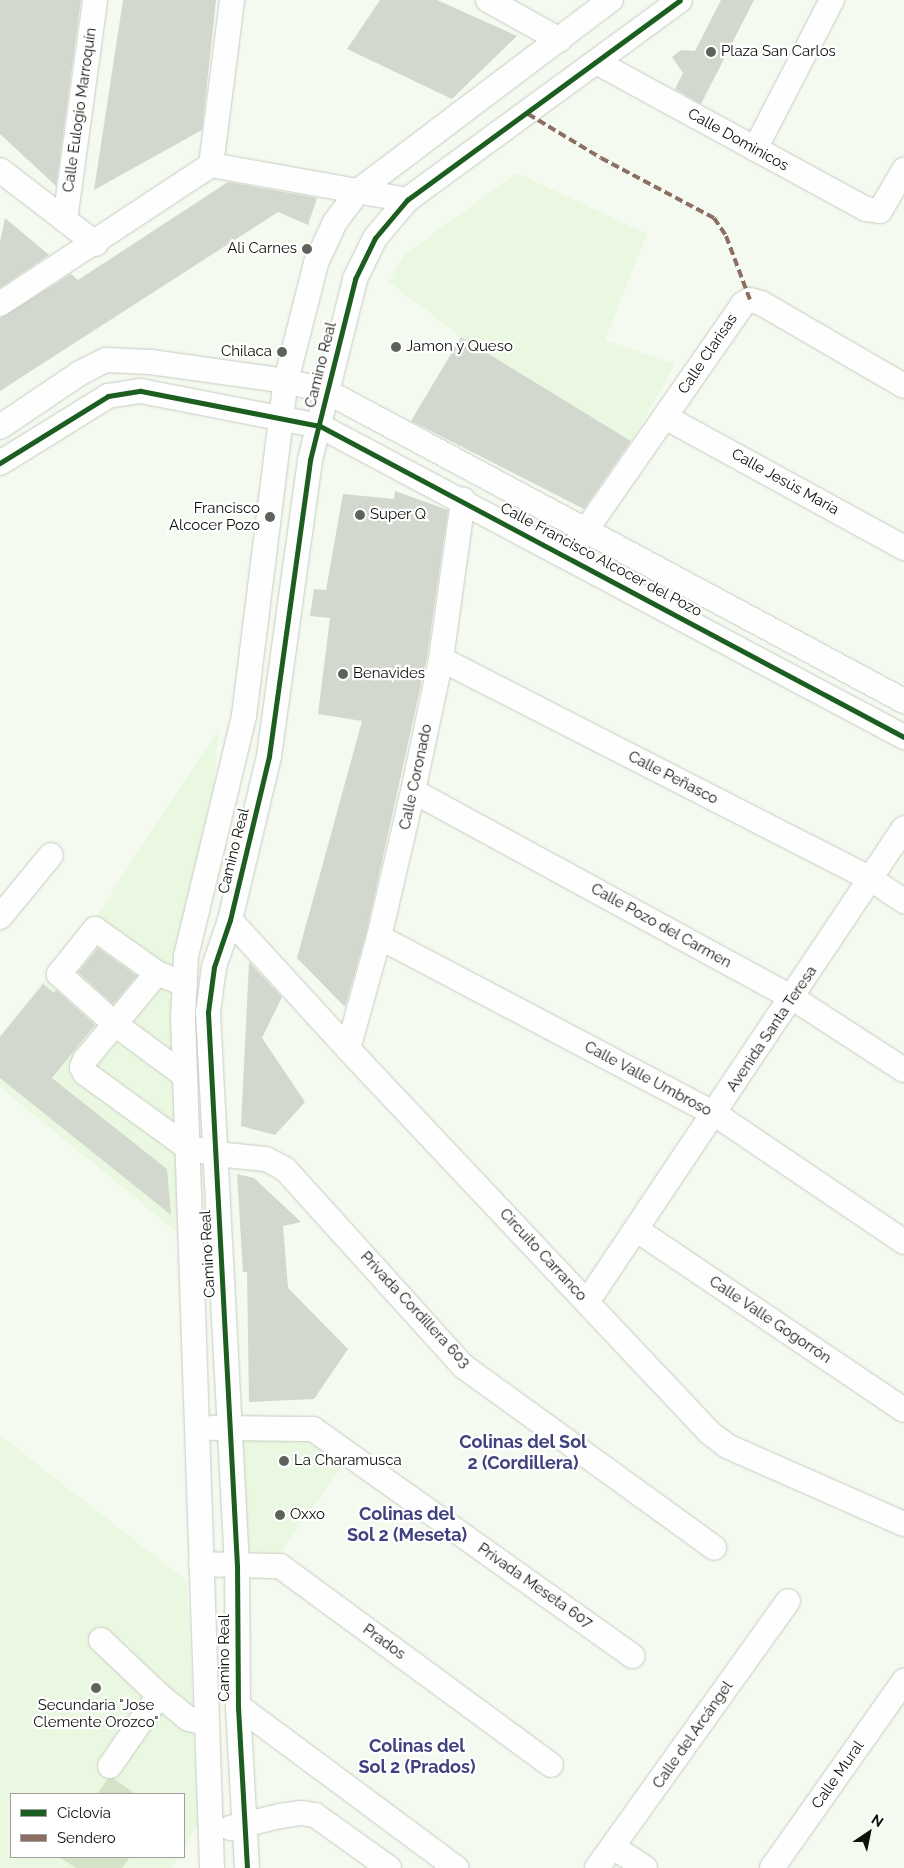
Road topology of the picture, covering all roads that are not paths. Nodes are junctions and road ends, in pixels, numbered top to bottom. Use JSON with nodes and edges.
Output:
{"nodes":[{"id":1,"x":95,"y":0,"type":"edge"},
{"id":2,"x":232,"y":0,"type":"edge"},
{"id":3,"x":488,"y":0,"type":"edge"},
{"id":4,"x":611,"y":0,"type":"edge"},
{"id":5,"x":680,"y":0,"type":"edge"},
{"id":6,"x":832,"y":0,"type":"edge"},
{"id":7,"x":560,"y":40,"type":"junction"},
{"id":8,"x":598,"y":63,"type":"junction"},
{"id":9,"x":755,"y":149,"type":"junction"},
{"id":10,"x":211,"y":165,"type":"junction"},
{"id":11,"x":0,"y":170,"type":"edge"},
{"id":12,"x":904,"y":170,"type":"edge"},
{"id":13,"x":358,"y":191,"type":"junction"},
{"id":14,"x":407,"y":200,"type":"junction"},
{"id":15,"x":65,"y":220,"type":"junction"},
{"id":16,"x":96,"y":244,"type":"junction"},
{"id":17,"x":0,"y":304,"type":"edge"},
{"id":18,"x":286,"y":381,"type":"junction"},
{"id":19,"x":904,"y":386,"type":"edge"},
{"id":20,"x":326,"y":391,"type":"junction"},
{"id":21,"x":665,"y":417,"type":"junction"},
{"id":22,"x":282,"y":418,"type":"junction"},
{"id":23,"x":320,"y":426,"type":"junction"},
{"id":24,"x":0,"y":427,"type":"edge"},
{"id":25,"x":0,"y":463,"type":"edge"},
{"id":26,"x":463,"y":500,"type":"junction"},
{"id":27,"x":585,"y":531,"type":"junction"},
{"id":28,"x":904,"y":548,"type":"edge"},
{"id":29,"x":568,"y":557,"type":"junction"},
{"id":30,"x":441,"y":659,"type":"junction"},
{"id":31,"x":904,"y":701,"type":"edge"},
{"id":32,"x":904,"y":736,"type":"edge"},
{"id":33,"x":414,"y":791,"type":"junction"},
{"id":34,"x":904,"y":828,"type":"edge"},
{"id":35,"x":51,"y":855,"type":"dead end"},
{"id":36,"x":871,"y":879,"type":"junction"},
{"id":37,"x":904,"y":901,"type":"edge"},
{"id":38,"x":2,"y":909,"type":"edge"},
{"id":39,"x":230,"y":920,"type":"junction"},
{"id":40,"x":379,"y":937,"type":"junction"},
{"id":41,"x":157,"y":973,"type":"junction"},
{"id":42,"x":185,"y":984,"type":"junction"},
{"id":43,"x":793,"y":998,"type":"junction"},
{"id":44,"x":115,"y":1024,"type":"junction"},
{"id":45,"x":348,"y":1049,"type":"junction"},
{"id":46,"x":904,"y":1070,"type":"edge"},
{"id":47,"x":184,"y":1075,"type":"junction"},
{"id":48,"x":715,"y":1114,"type":"junction"},
{"id":49,"x":187,"y":1147,"type":"junction"},
{"id":50,"x":215,"y":1154,"type":"junction"},
{"id":51,"x":636,"y":1230,"type":"junction"},
{"id":52,"x":904,"y":1242,"type":"edge"},
{"id":53,"x":588,"y":1302,"type":"junction"},
{"id":54,"x":904,"y":1410,"type":"edge"},
{"id":55,"x":196,"y":1426,"type":"junction"},
{"id":56,"x":229,"y":1429,"type":"junction"},
{"id":57,"x":904,"y":1524,"type":"edge"},
{"id":58,"x":714,"y":1548,"type":"dead end"},
{"id":59,"x":201,"y":1564,"type":"junction"},
{"id":60,"x":237,"y":1566,"type":"junction"},
{"id":61,"x":788,"y":1602,"type":"dead end"},
{"id":62,"x":100,"y":1640,"type":"dead end"},
{"id":63,"x":633,"y":1656,"type":"dead end"},
{"id":64,"x":904,"y":1681,"type":"edge"},
{"id":65,"x":159,"y":1695,"type":"junction"},
{"id":66,"x":238,"y":1706,"type":"junction"},
{"id":67,"x":207,"y":1723,"type":"junction"},
{"id":68,"x":551,"y":1765,"type":"dead end"},
{"id":69,"x":110,"y":1766,"type":"dead end"},
{"id":70,"x":245,"y":1824,"type":"junction"},
{"id":71,"x":212,"y":1833,"type":"junction"},
{"id":72,"x":614,"y":1847,"type":"junction"},
{"id":73,"x":212,"y":1868,"type":"edge"},
{"id":74,"x":246,"y":1868,"type":"edge"},
{"id":75,"x":389,"y":1868,"type":"edge"},
{"id":76,"x":456,"y":1868,"type":"edge"},
{"id":77,"x":597,"y":1868,"type":"edge"},
{"id":78,"x":645,"y":1868,"type":"edge"},
{"id":79,"x":772,"y":1868,"type":"edge"}],
"edges":[{"from":1,"to":15,"type":"street","name":"Calle Eulogio Marroquín"},
{"from":2,"to":10,"type":"street"},
{"from":3,"to":7,"type":"street"},
{"from":4,"to":7,"type":"street","name":"Camino Real"},
{"from":5,"to":8,"type":"street","name":"Camino Real"},
{"from":6,"to":9,"type":"street"},
{"from":7,"to":13,"type":"street","name":"Camino Real"},
{"from":8,"to":9,"type":"street","name":"Calle Dominicos"},
{"from":8,"to":14,"type":"street","name":"Camino Real"},
{"from":9,"to":12,"type":"street","name":"Calle Dominicos"},
{"from":10,"to":13,"type":"street"},
{"from":10,"to":16,"type":"street"},
{"from":11,"to":15,"type":"street"},
{"from":13,"to":14,"type":"street"},
{"from":13,"to":18,"type":"street","name":"Camino Real"},
{"from":14,"to":20,"type":"street","name":"Camino Real"},
{"from":15,"to":16,"type":"street"},
{"from":16,"to":17,"type":"street"},
{"from":18,"to":20,"type":"street","name":"Calle Francisco Alcocer del Pozo"},
{"from":18,"to":22,"type":"street","name":"Camino Real"},
{"from":18,"to":24,"type":"street","name":"Camino Real"},
{"from":19,"to":21,"type":"street","name":"Calle Clarisas"},
{"from":20,"to":23,"type":"street","name":"Camino Real"},
{"from":20,"to":27,"type":"street","name":"Calle Francisco Alcocer del Pozo"},
{"from":21,"to":27,"type":"street","name":"Calle Clarisas"},
{"from":21,"to":28,"type":"street","name":"Calle Jesús María"},
{"from":22,"to":23,"type":"street","name":"Calle Francisco Alcocer del Pozo"},
{"from":22,"to":25,"type":"street"},
{"from":22,"to":42,"type":"street","name":"Camino Real"},
{"from":23,"to":26,"type":"street","name":"Calle Francisco Alcocer del Pozo"},
{"from":23,"to":39,"type":"street","name":"Camino Real"},
{"from":26,"to":29,"type":"street","name":"Calle Francisco Alcocer del Pozo"},
{"from":26,"to":30,"type":"street","name":"Calle Coronado"},
{"from":27,"to":29,"type":"street","name":"Calle Clarisas"},
{"from":27,"to":31,"type":"street","name":"Calle Francisco Alcocer del Pozo"},
{"from":29,"to":32,"type":"street","name":"Calle Francisco Alcocer del Pozo"},
{"from":30,"to":33,"type":"street","name":"Calle Coronado"},
{"from":30,"to":36,"type":"street","name":"Calle Peñasco"},
{"from":33,"to":40,"type":"street","name":"Calle Coronado"},
{"from":33,"to":43,"type":"street","name":"Calle Pozo del Carmen"},
{"from":34,"to":36,"type":"street","name":"Avenida Santa Teresa"},
{"from":35,"to":38,"type":"street"},
{"from":36,"to":37,"type":"street","name":"Calle Peñasco"},
{"from":36,"to":43,"type":"street","name":"Avenida Santa Teresa"},
{"from":39,"to":45,"type":"street","name":"Circuito Carranco"},
{"from":39,"to":50,"type":"street","name":"Camino Real"},
{"from":40,"to":45,"type":"street","name":"Calle Coronado"},
{"from":40,"to":48,"type":"street","name":"Calle Valle Umbroso"},
{"from":41,"to":42,"type":"street"},
{"from":41,"to":44,"type":"street"},
{"from":41,"to":44,"type":"street"},
{"from":42,"to":47,"type":"street","name":"Camino Real"},
{"from":43,"to":46,"type":"street","name":"Calle Pozo del Carmen"},
{"from":43,"to":48,"type":"street","name":"Avenida Santa Teresa"},
{"from":44,"to":47,"type":"street"},
{"from":44,"to":49,"type":"street"},
{"from":45,"to":53,"type":"street","name":"Circuito Carranco"},
{"from":47,"to":49,"type":"street","name":"Camino Real"},
{"from":48,"to":51,"type":"street","name":"Avenida Santa Teresa"},
{"from":48,"to":52,"type":"street","name":"Calle Valle Umbroso"},
{"from":49,"to":50,"type":"street","name":"Privada Cordillera 603"},
{"from":49,"to":55,"type":"street","name":"Camino Real"},
{"from":50,"to":56,"type":"street","name":"Camino Real"},
{"from":50,"to":58,"type":"street","name":"Privada Cordillera 603"},
{"from":51,"to":53,"type":"street","name":"Avenida Santa Teresa"},
{"from":51,"to":54,"type":"street","name":"Calle Valle Gogorrón"},
{"from":53,"to":57,"type":"street","name":"Circuito Carranco"},
{"from":55,"to":56,"type":"street","name":"Privada Meseta 607"},
{"from":55,"to":59,"type":"street","name":"Camino Real"},
{"from":56,"to":60,"type":"street","name":"Camino Real"},
{"from":56,"to":63,"type":"street","name":"Privada Meseta 607"},
{"from":59,"to":60,"type":"street","name":"Prados"},
{"from":59,"to":67,"type":"street","name":"Camino Real"},
{"from":60,"to":66,"type":"street","name":"Camino Real"},
{"from":60,"to":68,"type":"street","name":"Prados"},
{"from":61,"to":72,"type":"street","name":"Calle del Arcángel"},
{"from":62,"to":65,"type":"street"},
{"from":64,"to":79,"type":"street","name":"Calle Mural"},
{"from":65,"to":67,"type":"street"},
{"from":65,"to":69,"type":"street"},
{"from":66,"to":70,"type":"street","name":"Camino Real"},
{"from":66,"to":76,"type":"street"},
{"from":67,"to":71,"type":"street","name":"Camino Real"},
{"from":70,"to":71,"type":"street"},
{"from":70,"to":74,"type":"street","name":"Camino Real"},
{"from":70,"to":75,"type":"street"},
{"from":71,"to":73,"type":"street","name":"Camino Real"},
{"from":72,"to":77,"type":"street","name":"Calle del Arcángel"},
{"from":72,"to":78,"type":"street"}]}
